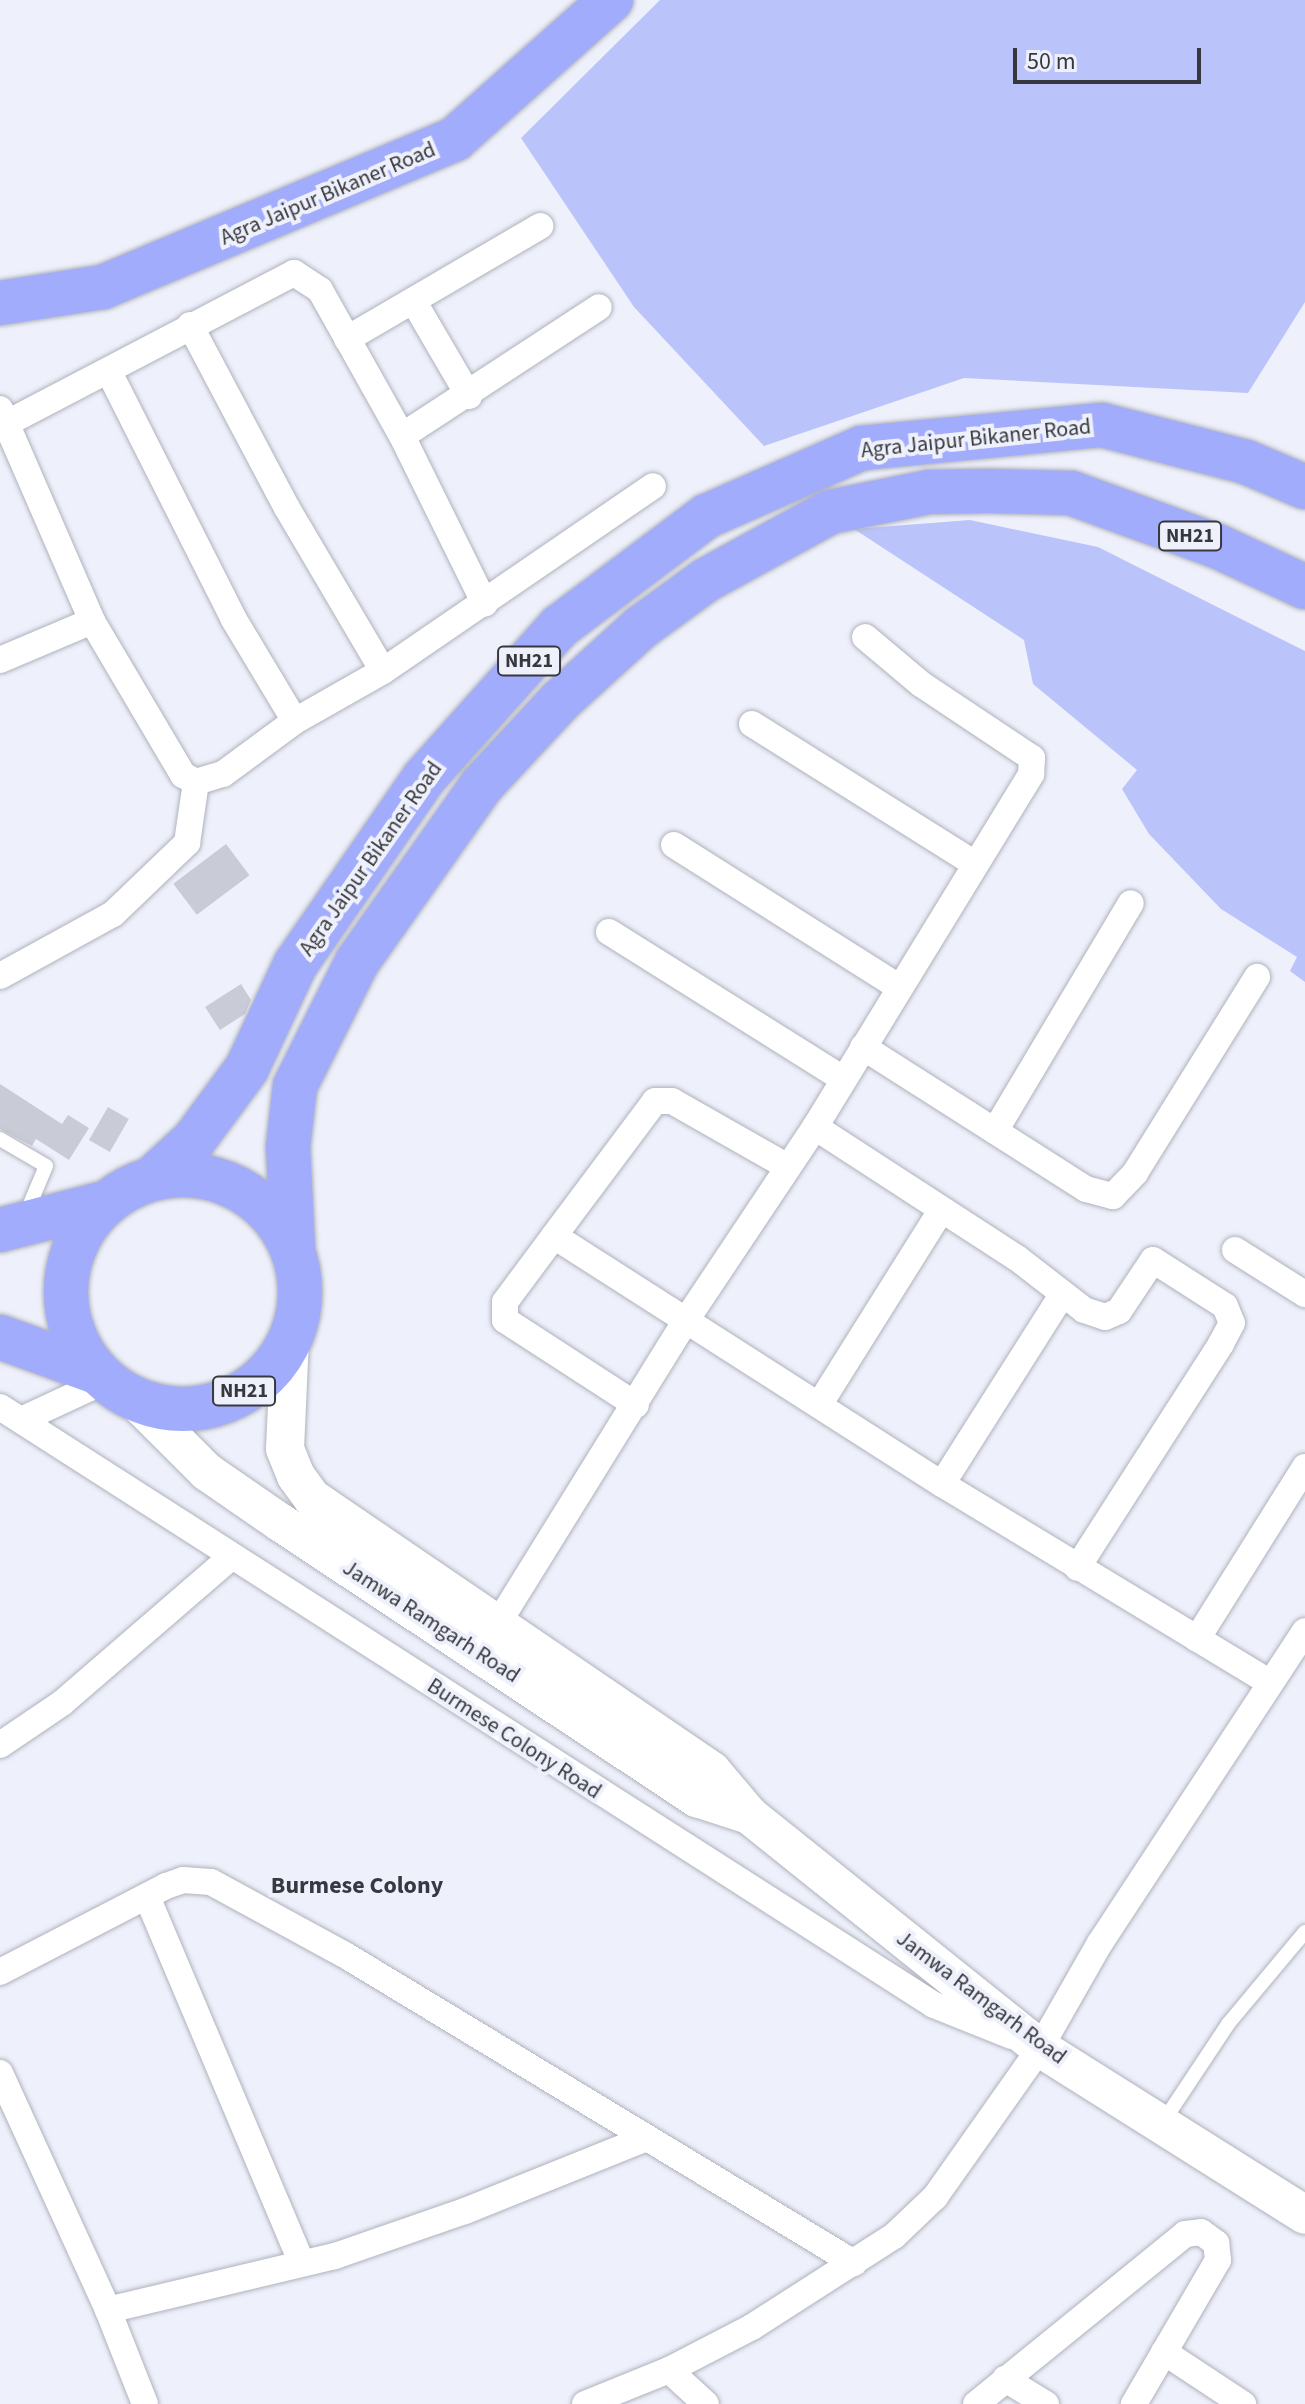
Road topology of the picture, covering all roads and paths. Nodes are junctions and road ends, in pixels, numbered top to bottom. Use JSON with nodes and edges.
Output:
{"nodes":[{"id":1,"x":579,"y":0,"type":"edge"},
{"id":2,"x":611,"y":0,"type":"edge"},
{"id":3,"x":540,"y":226,"type":"dead end"},
{"id":4,"x":1,"y":288,"type":"edge"},
{"id":5,"x":414,"y":302,"type":"junction"},
{"id":6,"x":599,"y":307,"type":"dead end"},
{"id":7,"x":190,"y":325,"type":"junction"},
{"id":8,"x":347,"y":339,"type":"junction"},
{"id":9,"x":109,"y":372,"type":"junction"},
{"id":10,"x":469,"y":396,"type":"junction"},
{"id":11,"x":4,"y":415,"type":"edge"},
{"id":12,"x":402,"y":436,"type":"junction"},
{"id":13,"x":653,"y":486,"type":"dead end"},
{"id":14,"x":1305,"y":487,"type":"edge"},
{"id":15,"x":1305,"y":587,"type":"edge"},
{"id":16,"x":485,"y":604,"type":"junction"},
{"id":17,"x":92,"y":621,"type":"junction"},
{"id":18,"x":865,"y":637,"type":"dead end"},
{"id":19,"x":0,"y":660,"type":"edge"},
{"id":20,"x":383,"y":671,"type":"junction"},
{"id":21,"x":295,"y":721,"type":"junction"},
{"id":22,"x":752,"y":724,"type":"dead end"},
{"id":23,"x":196,"y":782,"type":"junction"},
{"id":24,"x":674,"y":845,"type":"dead end"},
{"id":25,"x":974,"y":863,"type":"junction"},
{"id":26,"x":1131,"y":903,"type":"dead end"},
{"id":27,"x":609,"y":932,"type":"dead end"},
{"id":28,"x":0,"y":976,"type":"edge"},
{"id":29,"x":1257,"y":977,"type":"dead end"},
{"id":30,"x":897,"y":986,"type":"junction"},
{"id":31,"x":863,"y":1047,"type":"junction"},
{"id":32,"x":843,"y":1079,"type":"junction"},
{"id":33,"x":815,"y":1127,"type":"junction"},
{"id":34,"x":995,"y":1131,"type":"junction"},
{"id":35,"x":0,"y":1139,"type":"edge"},
{"id":36,"x":788,"y":1167,"type":"junction"},
{"id":37,"x":154,"y":1177,"type":"junction"},
{"id":38,"x":101,"y":1204,"type":"junction"},
{"id":39,"x":940,"y":1212,"type":"junction"},
{"id":40,"x":10,"y":1227,"type":"edge"},
{"id":41,"x":554,"y":1236,"type":"junction"},
{"id":42,"x":293,"y":1248,"type":"junction"},
{"id":43,"x":1235,"y":1250,"type":"dead end"},
{"id":44,"x":1305,"y":1294,"type":"edge"},
{"id":45,"x":1062,"y":1295,"type":"junction"},
{"id":46,"x":685,"y":1322,"type":"junction"},
{"id":47,"x":0,"y":1337,"type":"edge"},
{"id":48,"x":290,"y":1339,"type":"junction"},
{"id":49,"x":112,"y":1384,"type":"junction"},
{"id":50,"x":636,"y":1405,"type":"junction"},
{"id":51,"x":819,"y":1405,"type":"junction"},
{"id":52,"x":10,"y":1414,"type":"edge"},
{"id":53,"x":1305,"y":1467,"type":"edge"},
{"id":54,"x":942,"y":1484,"type":"junction"},
{"id":55,"x":231,"y":1557,"type":"junction"},
{"id":56,"x":1077,"y":1568,"type":"junction"},
{"id":57,"x":497,"y":1625,"type":"junction"},
{"id":58,"x":1305,"y":1631,"type":"edge"},
{"id":59,"x":1197,"y":1639,"type":"junction"},
{"id":60,"x":1267,"y":1681,"type":"junction"},
{"id":61,"x":0,"y":1745,"type":"edge"},
{"id":62,"x":749,"y":1815,"type":"junction"},
{"id":63,"x":148,"y":1899,"type":"junction"},
{"id":64,"x":1305,"y":1932,"type":"edge"},
{"id":65,"x":0,"y":1972,"type":"edge"},
{"id":66,"x":1040,"y":2048,"type":"junction"},
{"id":67,"x":0,"y":2073,"type":"edge"},
{"id":68,"x":10,"y":2120,"type":"edge"},
{"id":69,"x":1163,"y":2122,"type":"junction"},
{"id":70,"x":644,"y":2139,"type":"junction"},
{"id":71,"x":1305,"y":2215,"type":"edge"},
{"id":72,"x":301,"y":2262,"type":"junction"},
{"id":73,"x":854,"y":2263,"type":"junction"},
{"id":74,"x":108,"y":2310,"type":"junction"},
{"id":75,"x":1164,"y":2352,"type":"junction"},
{"id":76,"x":669,"y":2370,"type":"junction"},
{"id":77,"x":1005,"y":2379,"type":"junction"},
{"id":78,"x":145,"y":2404,"type":"edge"},
{"id":79,"x":585,"y":2404,"type":"edge"},
{"id":80,"x":706,"y":2404,"type":"edge"},
{"id":81,"x":976,"y":2404,"type":"edge"},
{"id":82,"x":1046,"y":2404,"type":"edge"},
{"id":83,"x":1134,"y":2404,"type":"edge"},
{"id":84,"x":1243,"y":2404,"type":"edge"}],
"edges":[{"from":1,"to":4,"type":"highway","name":"Agra Jaipur Bikaner Road"},
{"from":2,"to":4,"type":"highway","name":"Agra Jaipur Bikaner Road"},
{"from":3,"to":5,"type":"street"},
{"from":5,"to":8,"type":"street"},
{"from":5,"to":10,"type":"street"},
{"from":6,"to":10,"type":"street"},
{"from":7,"to":8,"type":"street"},
{"from":7,"to":9,"type":"street"},
{"from":7,"to":20,"type":"street"},
{"from":8,"to":12,"type":"street"},
{"from":9,"to":11,"type":"street"},
{"from":9,"to":21,"type":"street"},
{"from":10,"to":12,"type":"street"},
{"from":11,"to":17,"type":"street"},
{"from":12,"to":16,"type":"street"},
{"from":13,"to":16,"type":"street"},
{"from":14,"to":37,"type":"highway","name":"Agra Jaipur Bikaner Road","number":"NH21"},
{"from":15,"to":42,"type":"highway","name":"Agra Jaipur Bikaner Road","number":"NH21"},
{"from":16,"to":20,"type":"street"},
{"from":17,"to":19,"type":"street"},
{"from":17,"to":23,"type":"street"},
{"from":18,"to":25,"type":"street"},
{"from":20,"to":21,"type":"street"},
{"from":21,"to":23,"type":"street"},
{"from":22,"to":25,"type":"street"},
{"from":23,"to":28,"type":"street"},
{"from":24,"to":30,"type":"street"},
{"from":25,"to":30,"type":"street"},
{"from":26,"to":34,"type":"street"},
{"from":27,"to":32,"type":"street"},
{"from":29,"to":34,"type":"street"},
{"from":30,"to":31,"type":"street"},
{"from":31,"to":32,"type":"street"},
{"from":31,"to":34,"type":"street"},
{"from":32,"to":33,"type":"street"},
{"from":33,"to":36,"type":"street"},
{"from":33,"to":39,"type":"street"},
{"from":35,"to":40,"type":"lane"},
{"from":36,"to":41,"type":"street"},
{"from":36,"to":46,"type":"street"},
{"from":37,"to":38,"type":"highway","number":"NH21"},
{"from":37,"to":42,"type":"highway","number":"NH21"},
{"from":38,"to":40,"type":"highway"},
{"from":38,"to":49,"type":"highway","number":"NH21"},
{"from":39,"to":45,"type":"street"},
{"from":39,"to":51,"type":"street"},
{"from":41,"to":46,"type":"street"},
{"from":41,"to":50,"type":"street"},
{"from":42,"to":48,"type":"highway","number":"NH21"},
{"from":43,"to":44,"type":"street"},
{"from":45,"to":54,"type":"street"},
{"from":45,"to":56,"type":"street"},
{"from":46,"to":50,"type":"street"},
{"from":46,"to":51,"type":"street"},
{"from":47,"to":49,"type":"highway","name":"Jamwa Ramgarh Road"},
{"from":48,"to":49,"type":"highway","number":"NH21"},
{"from":48,"to":57,"type":"main road","name":"Jamwa Ramgarh Road"},
{"from":49,"to":52,"type":"street"},
{"from":49,"to":62,"type":"main road","name":"Jamwa Ramgarh Road"},
{"from":50,"to":57,"type":"street"},
{"from":51,"to":54,"type":"street"},
{"from":52,"to":55,"type":"street","name":"Burmese Colony Road"},
{"from":53,"to":59,"type":"street"},
{"from":54,"to":56,"type":"street"},
{"from":55,"to":61,"type":"street"},
{"from":55,"to":66,"type":"street","name":"Burmese Colony Road"},
{"from":56,"to":59,"type":"street"},
{"from":57,"to":62,"type":"main road","name":"Jamwa Ramgarh Road"},
{"from":58,"to":60,"type":"street"},
{"from":59,"to":60,"type":"street"},
{"from":60,"to":66,"type":"street"},
{"from":62,"to":66,"type":"main road","name":"Jamwa Ramgarh Road"},
{"from":63,"to":65,"type":"street"},
{"from":63,"to":70,"type":"street"},
{"from":63,"to":72,"type":"street"},
{"from":64,"to":69,"type":"lane"},
{"from":66,"to":69,"type":"main road","name":"Jamwa Ramgarh Road"},
{"from":66,"to":73,"type":"street"},
{"from":67,"to":68,"type":"street"},
{"from":68,"to":74,"type":"street"},
{"from":69,"to":71,"type":"main road","name":"Jamwa Ramgarh Road"},
{"from":70,"to":72,"type":"street"},
{"from":70,"to":73,"type":"street"},
{"from":72,"to":74,"type":"street"},
{"from":73,"to":76,"type":"street"},
{"from":74,"to":78,"type":"street"},
{"from":75,"to":77,"type":"street"},
{"from":75,"to":83,"type":"street"},
{"from":75,"to":84,"type":"street"},
{"from":76,"to":79,"type":"street"},
{"from":76,"to":80,"type":"street"},
{"from":77,"to":81,"type":"street"},
{"from":77,"to":82,"type":"street"}]}
